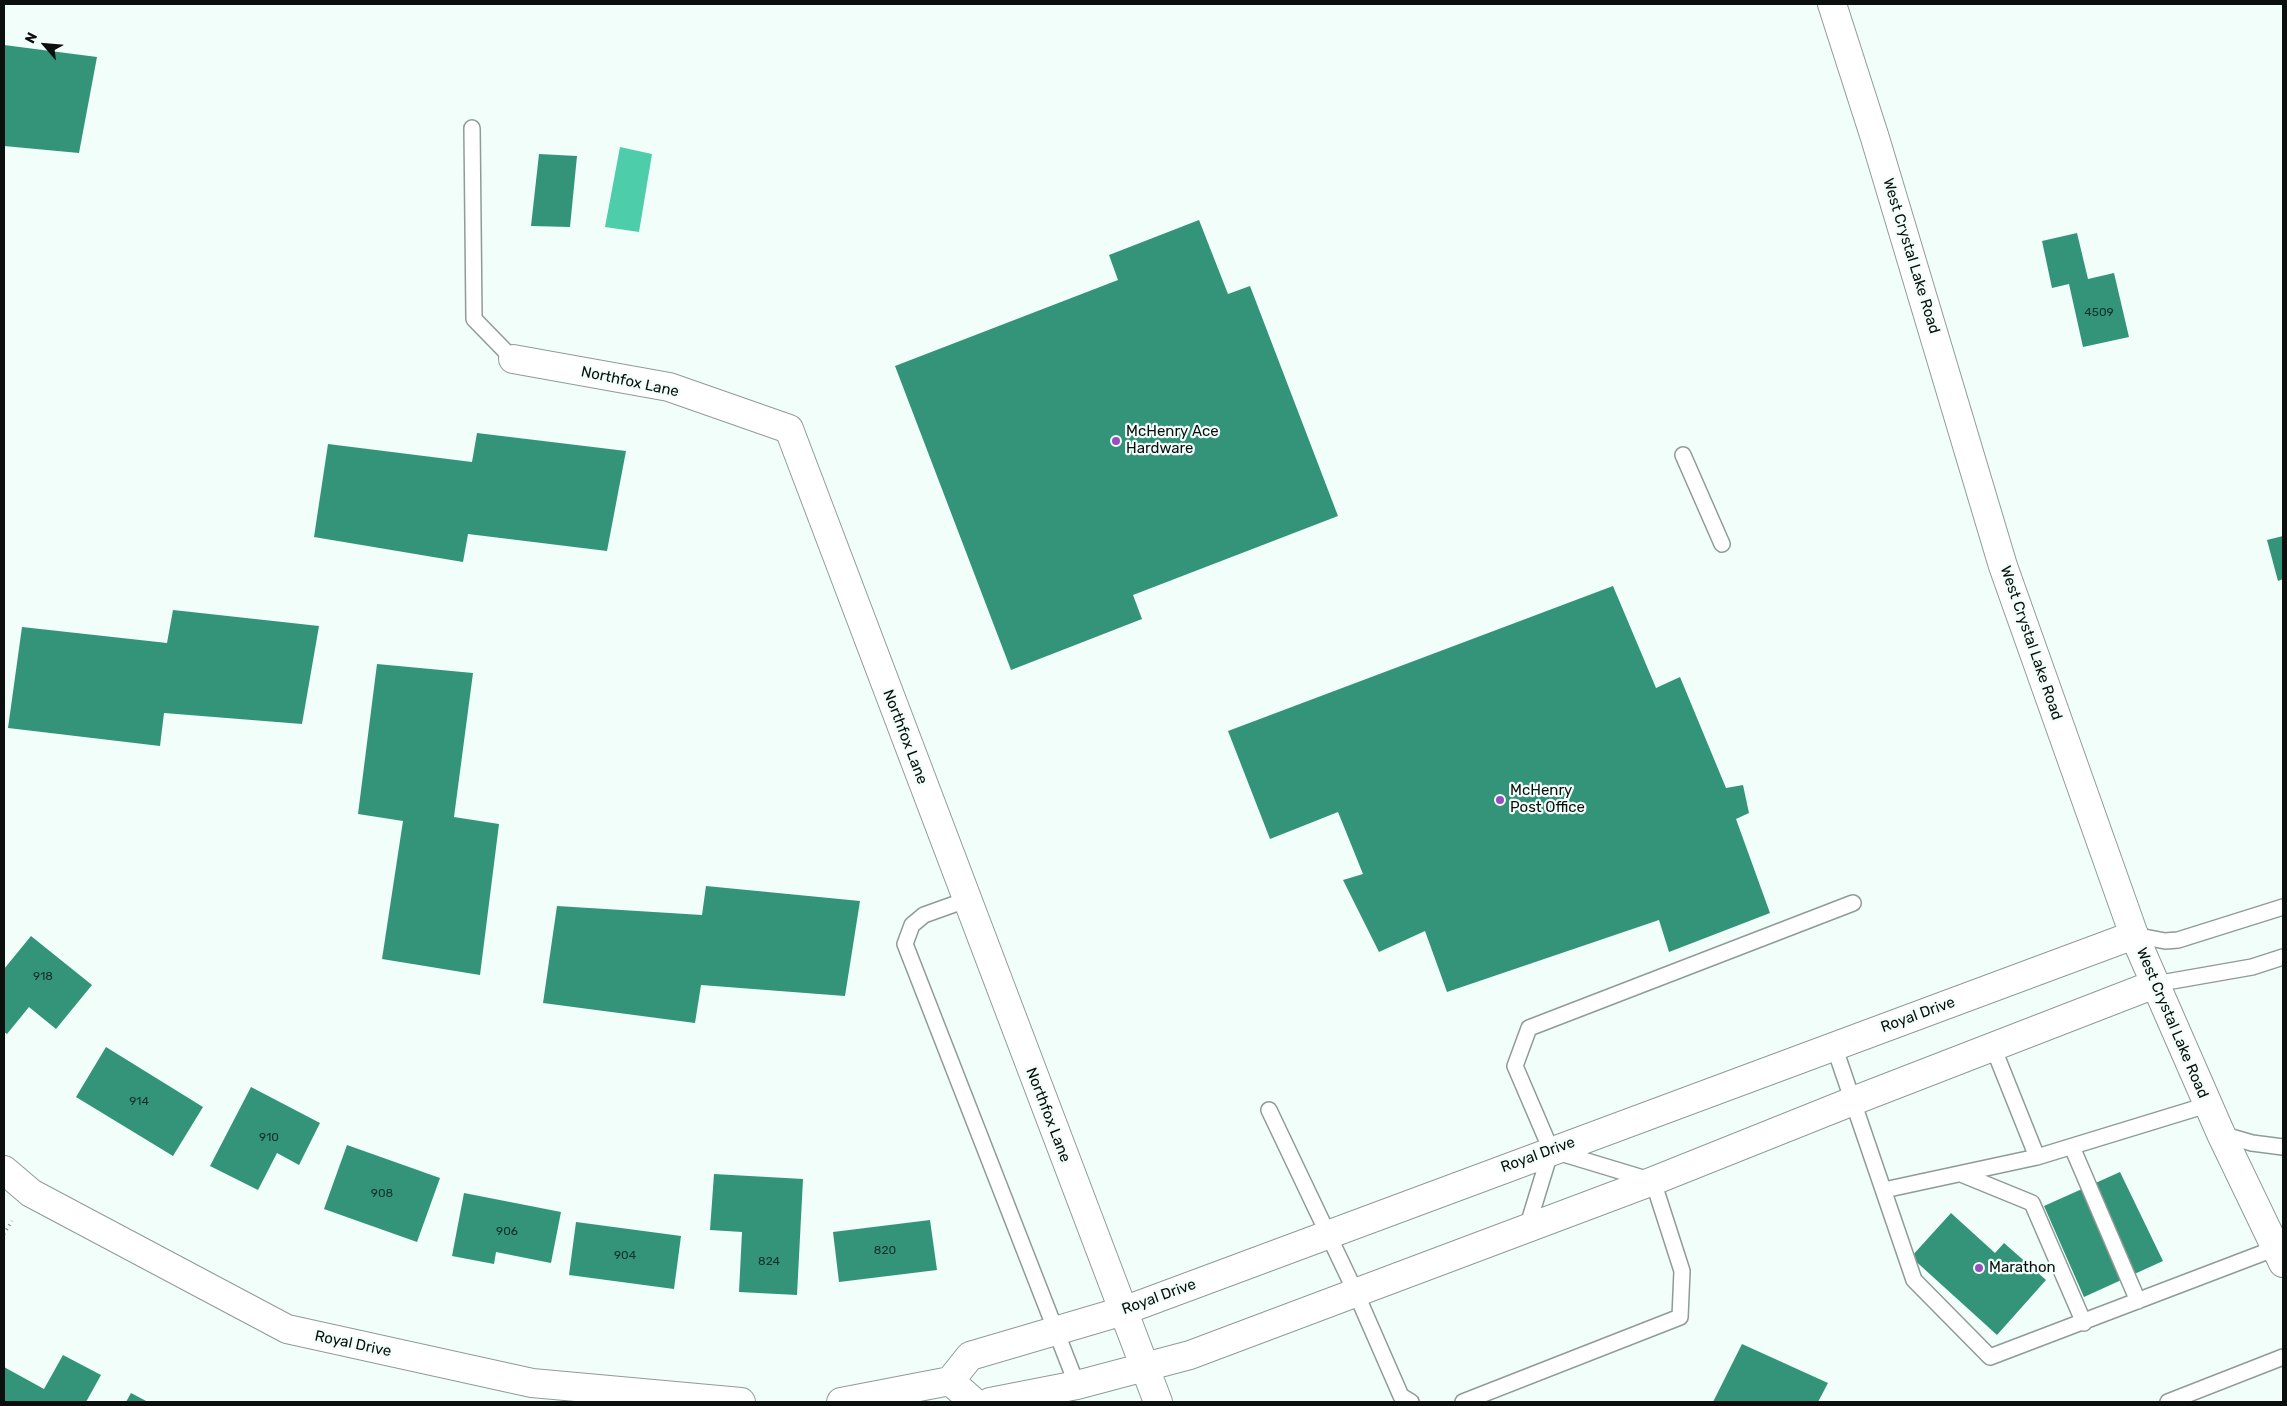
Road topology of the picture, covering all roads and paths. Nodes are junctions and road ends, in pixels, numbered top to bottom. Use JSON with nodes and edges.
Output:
{"nodes":[{"id":1,"x":1832,"y":4,"type":"edge"},
{"id":2,"x":472,"y":128,"type":"dead end"},
{"id":3,"x":513,"y":359,"type":"joint"},
{"id":4,"x":1683,"y":455,"type":"dead end"},
{"id":5,"x":1722,"y":544,"type":"dead end"},
{"id":6,"x":966,"y":900,"type":"junction"},
{"id":7,"x":1853,"y":903,"type":"dead end"},
{"id":8,"x":2283,"y":907,"type":"edge"},
{"id":9,"x":2134,"y":935,"type":"junction"},
{"id":10,"x":2283,"y":957,"type":"edge"},
{"id":11,"x":2155,"y":984,"type":"junction"},
{"id":12,"x":1834,"y":1046,"type":"junction"},
{"id":13,"x":1993,"y":1047,"type":"junction"},
{"id":14,"x":1853,"y":1101,"type":"junction"},
{"id":15,"x":2208,"y":1104,"type":"junction"},
{"id":16,"x":1269,"y":1110,"type":"dead end"},
{"id":17,"x":2221,"y":1134,"type":"junction"},
{"id":18,"x":2072,"y":1147,"type":"junction"},
{"id":19,"x":2283,"y":1147,"type":"edge"},
{"id":20,"x":1551,"y":1150,"type":"junction"},
{"id":21,"x":2037,"y":1157,"type":"junction"},
{"id":22,"x":4,"y":1170,"type":"edge"},
{"id":23,"x":1961,"y":1174,"type":"junction"},
{"id":24,"x":1653,"y":1181,"type":"junction"},
{"id":25,"x":1884,"y":1190,"type":"junction"},
{"id":26,"x":1527,"y":1228,"type":"junction"},
{"id":27,"x":1328,"y":1234,"type":"junction"},
{"id":28,"x":2280,"y":1256,"type":"edge"},
{"id":29,"x":1356,"y":1293,"type":"junction"},
{"id":30,"x":2138,"y":1301,"type":"junction"},
{"id":31,"x":1123,"y":1311,"type":"junction"},
{"id":32,"x":2084,"y":1323,"type":"junction"},
{"id":33,"x":1057,"y":1331,"type":"junction"},
{"id":34,"x":2283,"y":1357,"type":"edge"},
{"id":35,"x":1145,"y":1368,"type":"junction"},
{"id":36,"x":950,"y":1381,"type":"junction"},
{"id":37,"x":1077,"y":1385,"type":"junction"},
{"id":38,"x":704,"y":1400,"type":"edge"},
{"id":39,"x":741,"y":1402,"type":"edge"},
{"id":40,"x":841,"y":1402,"type":"edge"},
{"id":41,"x":974,"y":1402,"type":"edge"},
{"id":42,"x":990,"y":1402,"type":"edge"},
{"id":43,"x":1158,"y":1402,"type":"edge"},
{"id":44,"x":1411,"y":1402,"type":"edge"},
{"id":45,"x":1463,"y":1402,"type":"edge"},
{"id":46,"x":2168,"y":1402,"type":"edge"}],
"edges":[{"from":1,"to":9,"type":"street","name":"West Crystal Lake Road"},
{"from":2,"to":3,"type":"lane"},
{"from":3,"to":6,"type":"street","name":"Northfox Lane"},
{"from":4,"to":5,"type":"lane"},
{"from":6,"to":31,"type":"street","name":"Northfox Lane"},
{"from":6,"to":33,"type":"lane"},
{"from":7,"to":20,"type":"lane"},
{"from":8,"to":9,"type":"lane"},
{"from":9,"to":11,"type":"street","name":"West Crystal Lake Road"},
{"from":9,"to":12,"type":"street","name":"Royal Drive"},
{"from":10,"to":11,"type":"lane"},
{"from":11,"to":13,"type":"street"},
{"from":11,"to":15,"type":"street","name":"West Crystal Lake Road"},
{"from":12,"to":14,"type":"lane"},
{"from":12,"to":20,"type":"street","name":"Royal Drive"},
{"from":13,"to":14,"type":"street"},
{"from":13,"to":21,"type":"lane"},
{"from":14,"to":24,"type":"street"},
{"from":14,"to":25,"type":"lane"},
{"from":15,"to":17,"type":"street","name":"West Crystal Lake Road"},
{"from":15,"to":18,"type":"lane"},
{"from":16,"to":27,"type":"lane"},
{"from":17,"to":19,"type":"lane"},
{"from":17,"to":28,"type":"street","name":"West Crystal Lake Road"},
{"from":18,"to":21,"type":"lane"},
{"from":18,"to":30,"type":"lane"},
{"from":20,"to":24,"type":"lane"},
{"from":20,"to":26,"type":"lane"},
{"from":20,"to":27,"type":"street","name":"Royal Drive"},
{"from":21,"to":23,"type":"lane"},
{"from":22,"to":38,"type":"street","name":"Royal Drive"},
{"from":23,"to":25,"type":"lane"},
{"from":23,"to":32,"type":"lane"},
{"from":24,"to":26,"type":"street"},
{"from":24,"to":45,"type":"lane"},
{"from":25,"to":32,"type":"lane"},
{"from":26,"to":29,"type":"street"},
{"from":27,"to":29,"type":"lane"},
{"from":27,"to":31,"type":"street","name":"Royal Drive"},
{"from":28,"to":30,"type":"lane"},
{"from":29,"to":35,"type":"street"},
{"from":29,"to":44,"type":"lane"},
{"from":30,"to":32,"type":"lane"},
{"from":31,"to":33,"type":"street","name":"Royal Drive"},
{"from":31,"to":35,"type":"street","name":"Northfox Lane"},
{"from":33,"to":36,"type":"street","name":"Royal Drive"},
{"from":33,"to":37,"type":"lane"},
{"from":34,"to":46,"type":"lane"},
{"from":35,"to":37,"type":"street"},
{"from":35,"to":43,"type":"street","name":"Northfox Lane"},
{"from":36,"to":40,"type":"street"},
{"from":36,"to":41,"type":"street"},
{"from":37,"to":42,"type":"street"},
{"from":38,"to":39,"type":"street","name":"Royal Drive"}]}
